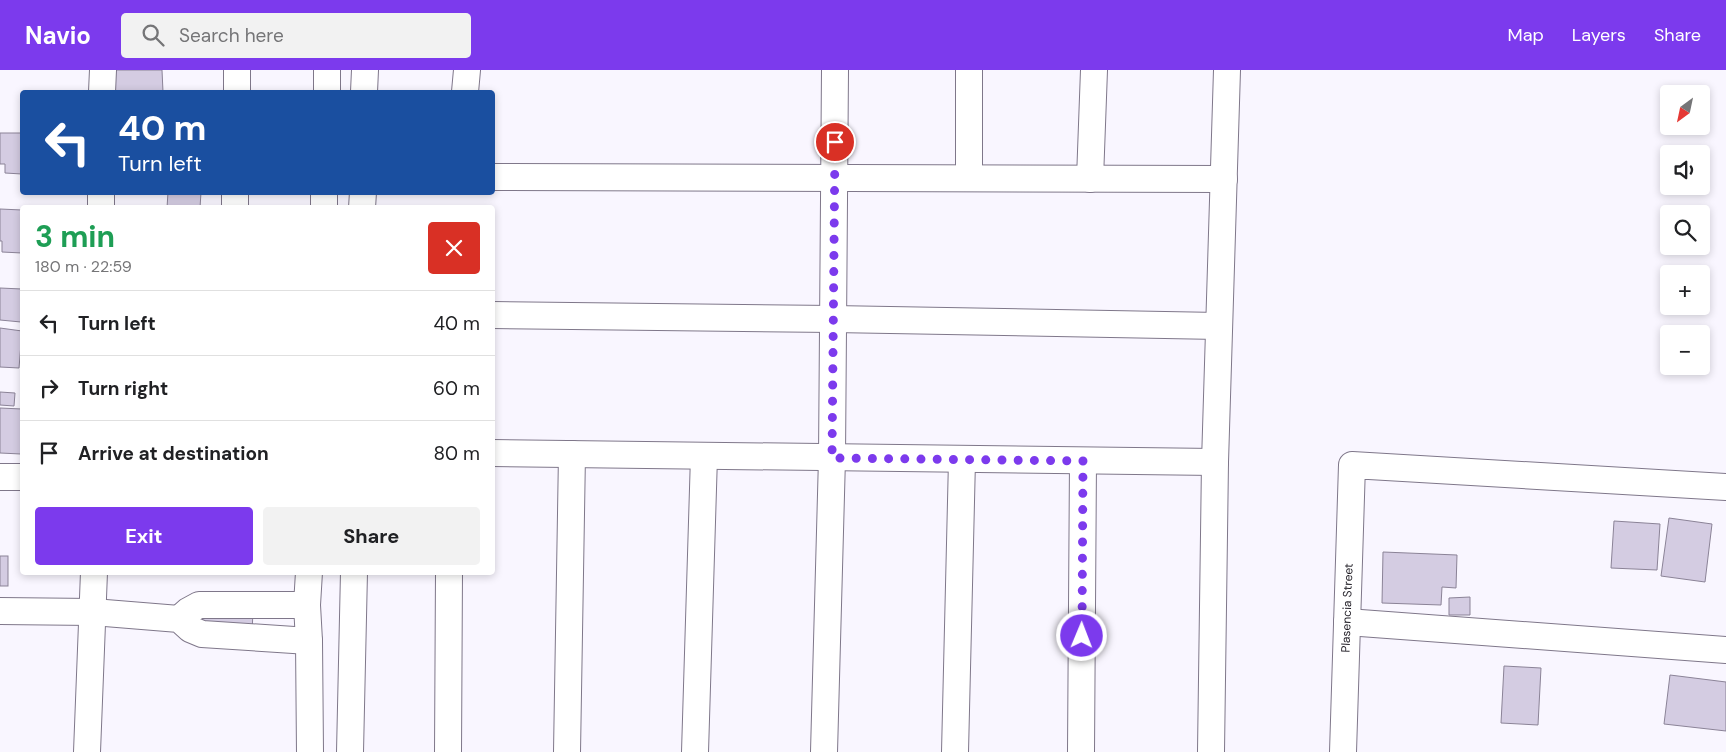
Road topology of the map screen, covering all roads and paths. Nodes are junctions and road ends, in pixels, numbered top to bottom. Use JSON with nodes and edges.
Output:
{"nodes":[{"id":1,"x":102,"y":70,"type":"edge"},
{"id":2,"x":237,"y":70,"type":"edge"},
{"id":3,"x":327,"y":70,"type":"edge"},
{"id":4,"x":365,"y":70,"type":"edge"},
{"id":5,"x":467,"y":70,"type":"edge"},
{"id":6,"x":835,"y":70,"type":"edge"},
{"id":7,"x":969,"y":70,"type":"edge"},
{"id":8,"x":1094,"y":70,"type":"edge"},
{"id":9,"x":1227,"y":70,"type":"edge"},
{"id":10,"x":102,"y":90,"type":"edge"},
{"id":11,"x":237,"y":90,"type":"edge"},
{"id":12,"x":327,"y":90,"type":"edge"},
{"id":13,"x":364,"y":90,"type":"edge"},
{"id":14,"x":465,"y":90,"type":"edge"},
{"id":15,"x":495,"y":177,"type":"edge"},
{"id":16,"x":834,"y":178,"type":"junction"},
{"id":17,"x":969,"y":178,"type":"junction"},
{"id":18,"x":1090,"y":179,"type":"junction"},
{"id":19,"x":1224,"y":179,"type":"junction"},
{"id":20,"x":495,"y":315,"type":"edge"},
{"id":21,"x":833,"y":319,"type":"junction"},
{"id":22,"x":1219,"y":326,"type":"junction"},
{"id":23,"x":495,"y":453,"type":"edge"},
{"id":24,"x":572,"y":454,"type":"junction"},
{"id":25,"x":704,"y":456,"type":"junction"},
{"id":26,"x":832,"y":458,"type":"junction"},
{"id":27,"x":962,"y":460,"type":"junction"},
{"id":28,"x":1083,"y":461,"type":"junction"},
{"id":29,"x":1215,"y":462,"type":"junction"},
{"id":30,"x":0,"y":477,"type":"edge"},
{"id":31,"x":20,"y":477,"type":"edge"},
{"id":32,"x":1726,"y":488,"type":"edge"},
{"id":33,"x":94,"y":575,"type":"edge"},
{"id":34,"x":308,"y":575,"type":"edge"},
{"id":35,"x":354,"y":575,"type":"edge"},
{"id":36,"x":449,"y":575,"type":"edge"},
{"id":37,"x":307,"y":605,"type":"junction"},
{"id":38,"x":0,"y":611,"type":"edge"},
{"id":39,"x":93,"y":612,"type":"junction"},
{"id":40,"x":179,"y":619,"type":"junction"},
{"id":41,"x":1347,"y":622,"type":"junction"},
{"id":42,"x":309,"y":641,"type":"junction"},
{"id":43,"x":1726,"y":650,"type":"edge"},
{"id":44,"x":87,"y":752,"type":"edge"},
{"id":45,"x":310,"y":752,"type":"edge"},
{"id":46,"x":350,"y":752,"type":"edge"},
{"id":47,"x":448,"y":752,"type":"edge"},
{"id":48,"x":567,"y":752,"type":"edge"},
{"id":49,"x":695,"y":752,"type":"edge"},
{"id":50,"x":824,"y":752,"type":"edge"},
{"id":51,"x":954,"y":752,"type":"edge"},
{"id":52,"x":1081,"y":752,"type":"edge"},
{"id":53,"x":1211,"y":752,"type":"edge"},
{"id":54,"x":1343,"y":752,"type":"edge"}],
"edges":[{"from":1,"to":10,"type":"street"},
{"from":2,"to":11,"type":"street"},
{"from":3,"to":12,"type":"street"},
{"from":4,"to":13,"type":"street"},
{"from":5,"to":14,"type":"street"},
{"from":6,"to":16,"type":"street"},
{"from":7,"to":17,"type":"street"},
{"from":8,"to":18,"type":"street"},
{"from":9,"to":19,"type":"street"},
{"from":15,"to":16,"type":"street"},
{"from":16,"to":17,"type":"street"},
{"from":16,"to":21,"type":"street"},
{"from":17,"to":18,"type":"street"},
{"from":18,"to":19,"type":"street"},
{"from":19,"to":22,"type":"street"},
{"from":20,"to":21,"type":"street"},
{"from":21,"to":22,"type":"street"},
{"from":21,"to":26,"type":"street"},
{"from":22,"to":29,"type":"street"},
{"from":23,"to":24,"type":"street"},
{"from":24,"to":25,"type":"street"},
{"from":24,"to":48,"type":"street"},
{"from":25,"to":26,"type":"street"},
{"from":25,"to":49,"type":"street"},
{"from":26,"to":27,"type":"street"},
{"from":26,"to":50,"type":"street"},
{"from":27,"to":28,"type":"street"},
{"from":27,"to":51,"type":"street"},
{"from":28,"to":29,"type":"street"},
{"from":28,"to":52,"type":"street"},
{"from":29,"to":53,"type":"street"},
{"from":30,"to":31,"type":"street"},
{"from":32,"to":41,"type":"street","name":"Plasencia Street"},
{"from":33,"to":39,"type":"street"},
{"from":34,"to":37,"type":"street"},
{"from":35,"to":46,"type":"street"},
{"from":36,"to":47,"type":"street"},
{"from":37,"to":40,"type":"street"},
{"from":37,"to":42,"type":"street"},
{"from":38,"to":39,"type":"street"},
{"from":39,"to":40,"type":"street"},
{"from":39,"to":44,"type":"street"},
{"from":40,"to":42,"type":"street"},
{"from":41,"to":43,"type":"street"},
{"from":41,"to":54,"type":"street","name":"Plasencia Street"},
{"from":42,"to":45,"type":"street"}]}
